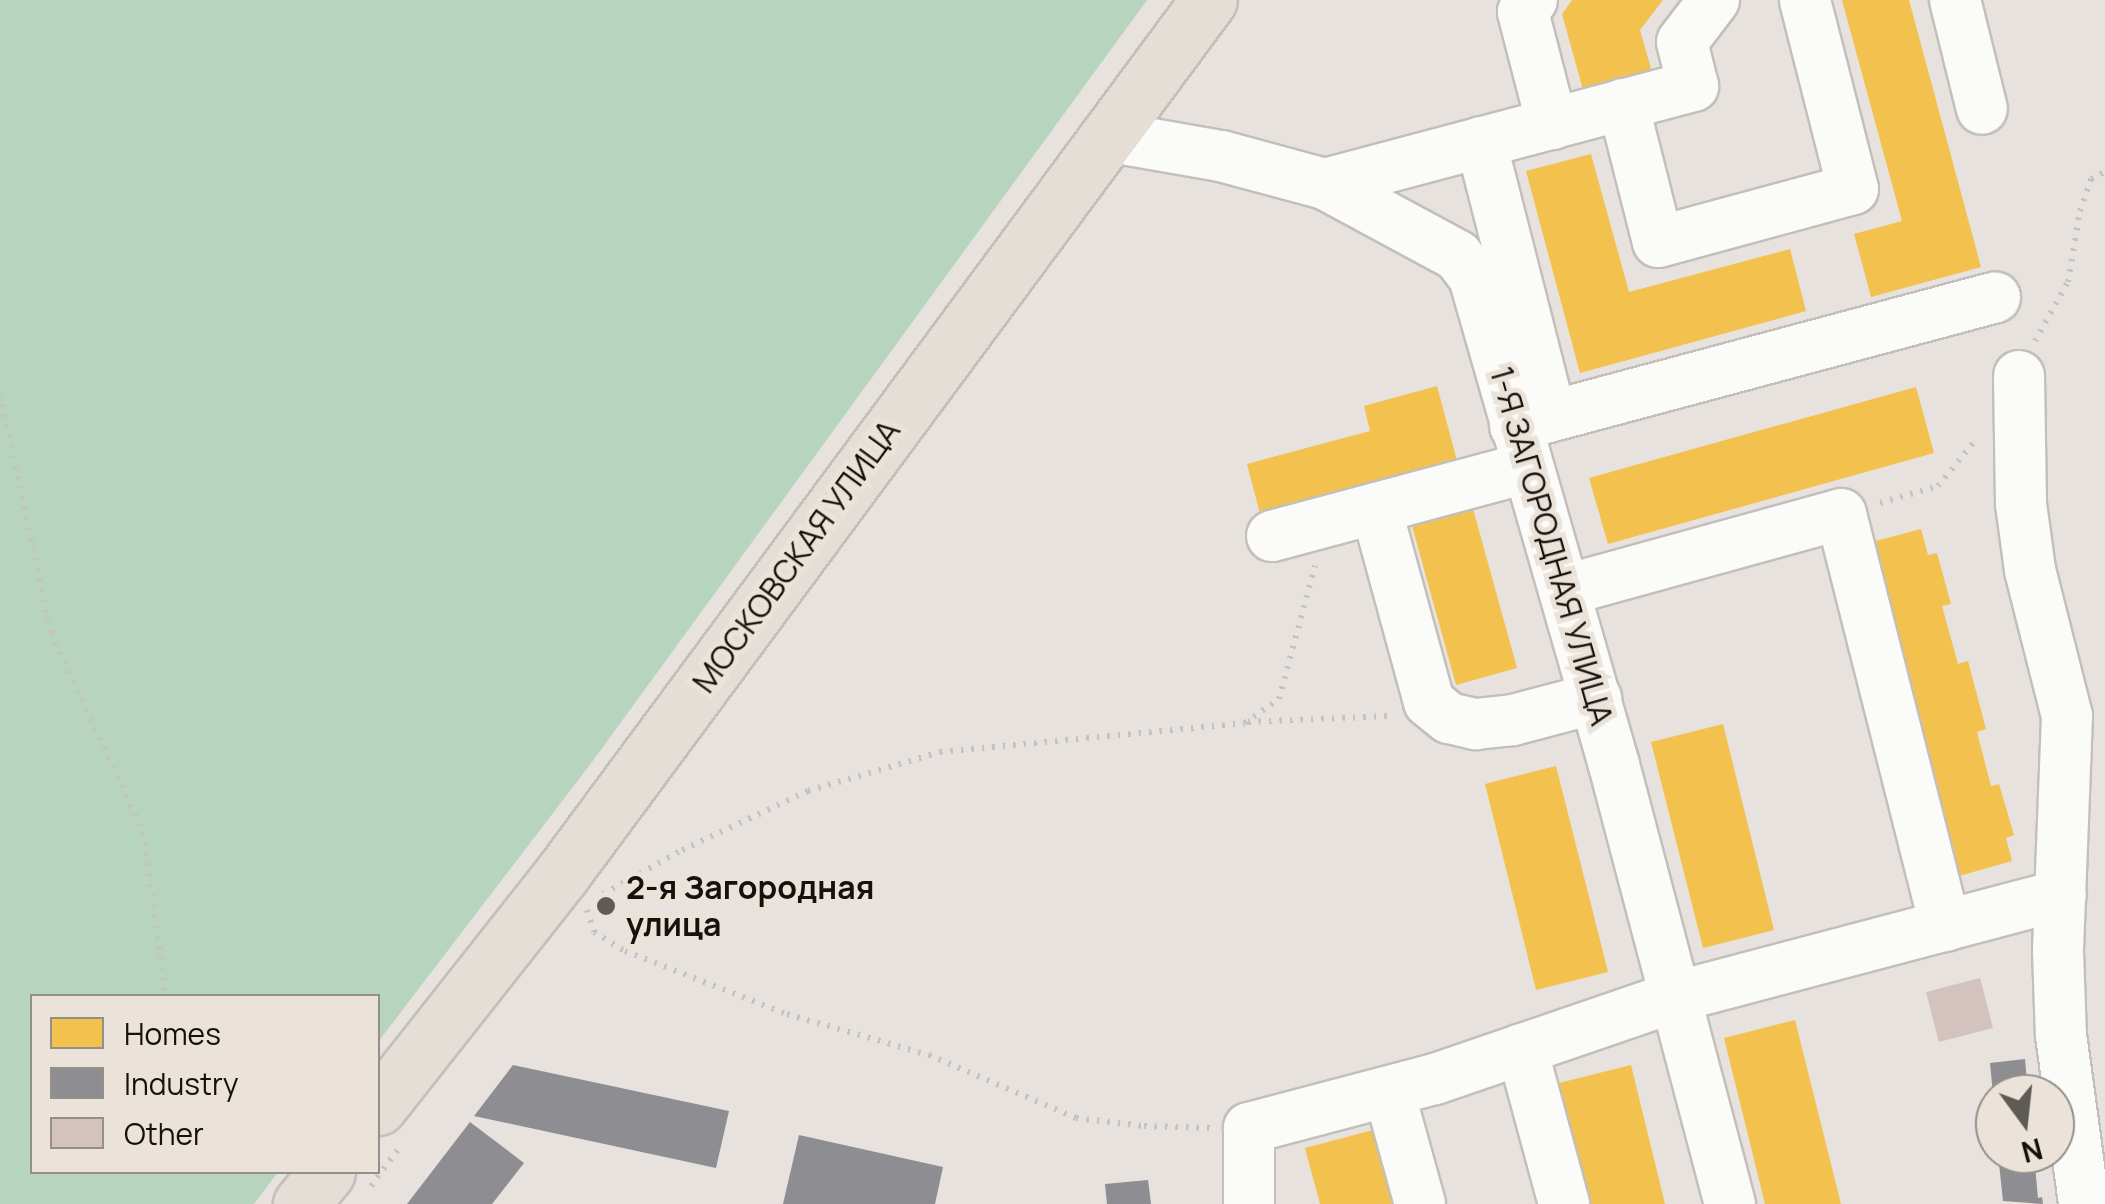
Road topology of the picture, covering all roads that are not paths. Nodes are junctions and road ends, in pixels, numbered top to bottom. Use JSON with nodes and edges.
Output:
{"nodes":[{"id":1,"x":1210,"y":0,"type":"edge"},
{"id":2,"x":1532,"y":0,"type":"edge"},
{"id":3,"x":1714,"y":0,"type":"edge"},
{"id":4,"x":1805,"y":0,"type":"edge"},
{"id":5,"x":1955,"y":0,"type":"edge"},
{"id":6,"x":1623,"y":104,"type":"junction"},
{"id":7,"x":1982,"y":110,"type":"dead end"},
{"id":8,"x":1552,"y":124,"type":"junction"},
{"id":9,"x":1106,"y":136,"type":"junction"},
{"id":10,"x":1481,"y":142,"type":"junction"},
{"id":11,"x":1324,"y":184,"type":"junction"},
{"id":12,"x":1995,"y":297,"type":"dead end"},
{"id":13,"x":2020,"y":376,"type":"dead end"},
{"id":14,"x":1530,"y":437,"type":"junction"},
{"id":15,"x":1376,"y":508,"type":"junction"},
{"id":16,"x":1272,"y":536,"type":"dead end"},
{"id":17,"x":1566,"y":590,"type":"junction"},
{"id":18,"x":1596,"y":698,"type":"junction"},
{"id":19,"x":2061,"y":895,"type":"junction"},
{"id":20,"x":1946,"y":926,"type":"junction"},
{"id":21,"x":1675,"y":997,"type":"junction"},
{"id":22,"x":1522,"y":1049,"type":"junction"},
{"id":23,"x":1389,"y":1092,"type":"junction"},
{"id":24,"x":380,"y":1104,"type":"edge"},
{"id":25,"x":325,"y":1174,"type":"edge"},
{"id":26,"x":301,"y":1204,"type":"edge"},
{"id":27,"x":1249,"y":1204,"type":"edge"},
{"id":28,"x":1420,"y":1204,"type":"edge"},
{"id":29,"x":1564,"y":1204,"type":"edge"},
{"id":30,"x":1730,"y":1204,"type":"edge"},
{"id":31,"x":2084,"y":1204,"type":"edge"}],
"edges":[{"from":1,"to":9,"type":"main road","name":"МОСКОВСКАЯ УЛИЦА"},
{"from":2,"to":8,"type":"street"},
{"from":3,"to":6,"type":"street"},
{"from":4,"to":6,"type":"street"},
{"from":5,"to":7,"type":"street"},
{"from":6,"to":8,"type":"street"},
{"from":8,"to":10,"type":"street"},
{"from":9,"to":11,"type":"street","name":"1-Я ЗАГОРОДНАЯ УЛИЦА"},
{"from":9,"to":24,"type":"main road","name":"МОСКОВСКАЯ УЛИЦА"},
{"from":10,"to":11,"type":"street"},
{"from":10,"to":14,"type":"street"},
{"from":11,"to":14,"type":"street","name":"1-Я ЗАГОРОДНАЯ УЛИЦА"},
{"from":12,"to":14,"type":"street"},
{"from":13,"to":19,"type":"street"},
{"from":14,"to":15,"type":"street"},
{"from":14,"to":17,"type":"street","name":"1-Я ЗАГОРОДНАЯ УЛИЦА"},
{"from":15,"to":16,"type":"street"},
{"from":15,"to":18,"type":"street"},
{"from":17,"to":18,"type":"street","name":"1-Я ЗАГОРОДНАЯ УЛИЦА"},
{"from":17,"to":20,"type":"street"},
{"from":18,"to":21,"type":"street","name":"1-Я ЗАГОРОДНАЯ УЛИЦА"},
{"from":19,"to":20,"type":"street"},
{"from":19,"to":31,"type":"street"},
{"from":20,"to":21,"type":"street"},
{"from":21,"to":22,"type":"street"},
{"from":21,"to":30,"type":"street","name":"1-Я ЗАГОРОДНАЯ УЛИЦА"},
{"from":22,"to":23,"type":"street"},
{"from":22,"to":29,"type":"street"},
{"from":23,"to":27,"type":"street"},
{"from":23,"to":28,"type":"street"},
{"from":25,"to":26,"type":"main road"}]}
